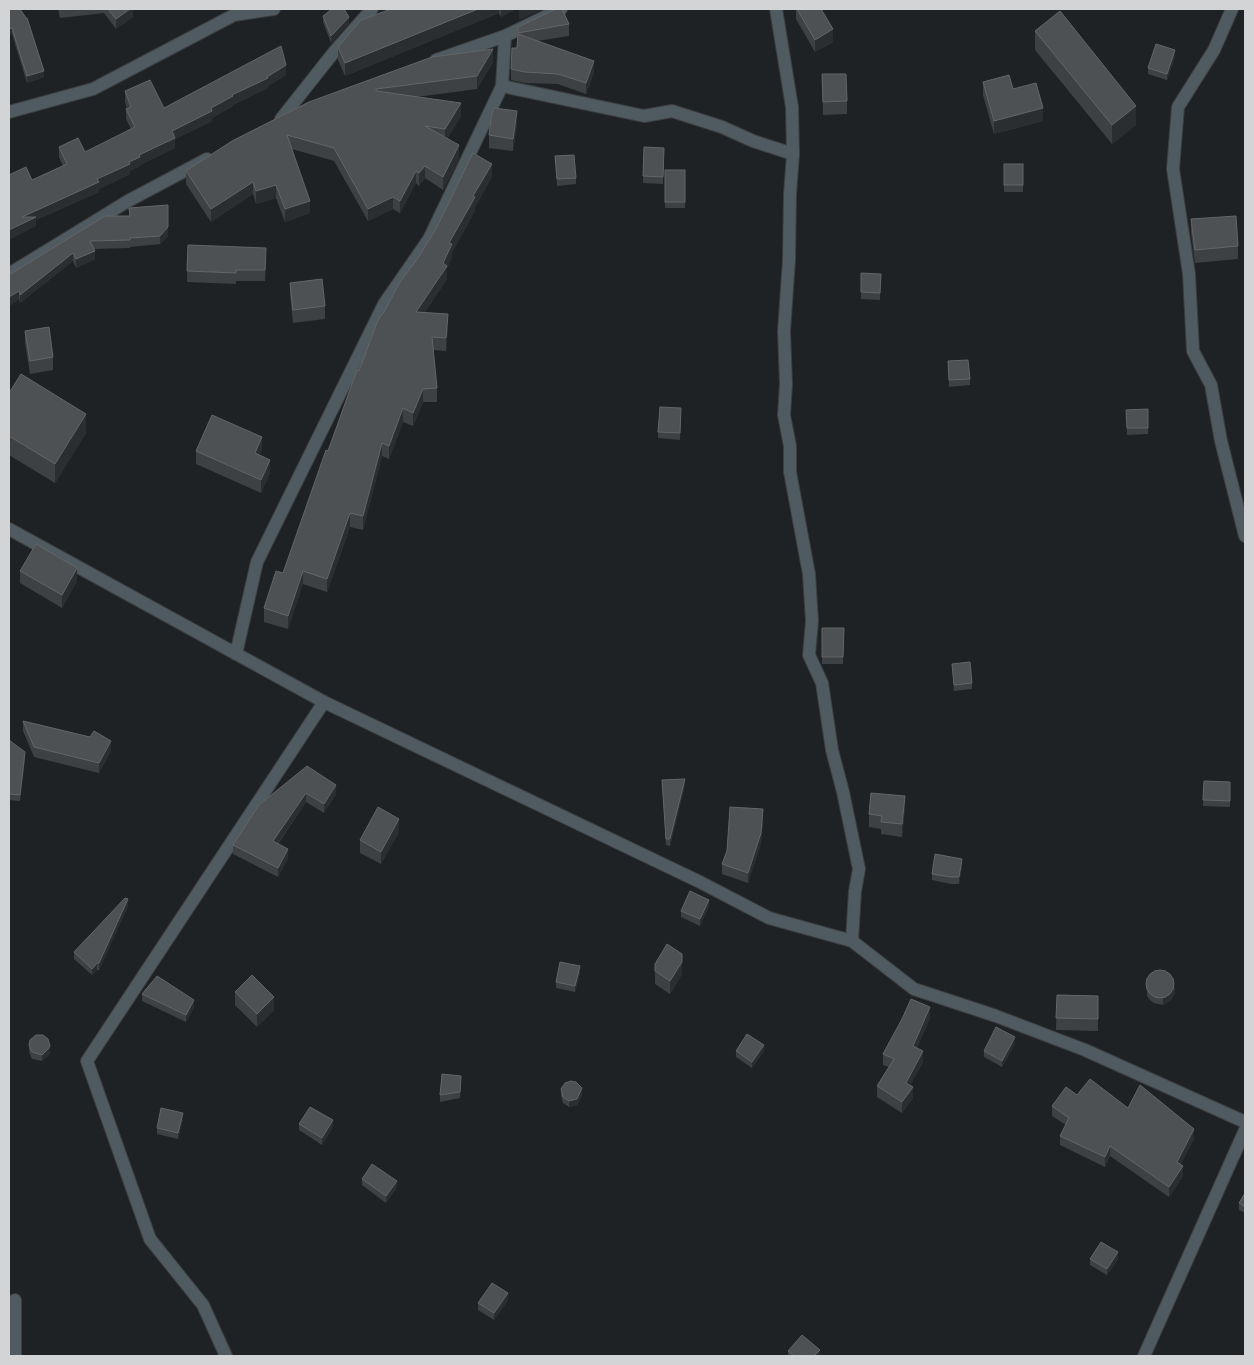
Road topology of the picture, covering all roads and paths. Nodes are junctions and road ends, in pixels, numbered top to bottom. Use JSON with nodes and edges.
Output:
{"nodes":[{"id":1,"x":274,"y":9,"type":"edge"},
{"id":2,"x":372,"y":9,"type":"edge"},
{"id":3,"x":561,"y":9,"type":"edge"},
{"id":4,"x":776,"y":9,"type":"edge"},
{"id":5,"x":1232,"y":9,"type":"edge"},
{"id":6,"x":505,"y":36,"type":"junction"},
{"id":7,"x":421,"y":65,"type":"edge"},
{"id":8,"x":502,"y":86,"type":"junction"},
{"id":9,"x":310,"y":106,"type":"edge"},
{"id":10,"x":9,"y":112,"type":"edge"},
{"id":11,"x":793,"y":154,"type":"junction"},
{"id":12,"x":214,"y":155,"type":"edge"},
{"id":13,"x":9,"y":274,"type":"edge"},
{"id":14,"x":9,"y":529,"type":"edge"},
{"id":15,"x":1245,"y":536,"type":"edge"},
{"id":16,"x":236,"y":654,"type":"junction"},
{"id":17,"x":324,"y":702,"type":"junction"},
{"id":18,"x":852,"y":941,"type":"junction"},
{"id":19,"x":1245,"y":1122,"type":"edge"},
{"id":20,"x":1245,"y":1130,"type":"edge"},
{"id":21,"x":15,"y":1300,"type":"dead end"},
{"id":22,"x":15,"y":1356,"type":"edge"},
{"id":23,"x":226,"y":1356,"type":"edge"},
{"id":24,"x":1144,"y":1356,"type":"edge"}],
"edges":[{"from":1,"to":10,"type":"street"},
{"from":2,"to":9,"type":"street"},
{"from":3,"to":6,"type":"street"},
{"from":4,"to":11,"type":"street"},
{"from":5,"to":15,"type":"street"},
{"from":6,"to":7,"type":"street"},
{"from":6,"to":8,"type":"street"},
{"from":8,"to":11,"type":"street"},
{"from":8,"to":16,"type":"street"},
{"from":11,"to":18,"type":"street"},
{"from":12,"to":13,"type":"street"},
{"from":14,"to":16,"type":"street"},
{"from":16,"to":17,"type":"street"},
{"from":17,"to":18,"type":"street"},
{"from":17,"to":23,"type":"street"},
{"from":18,"to":19,"type":"street"},
{"from":20,"to":24,"type":"street"},
{"from":21,"to":22,"type":"street"}]}
